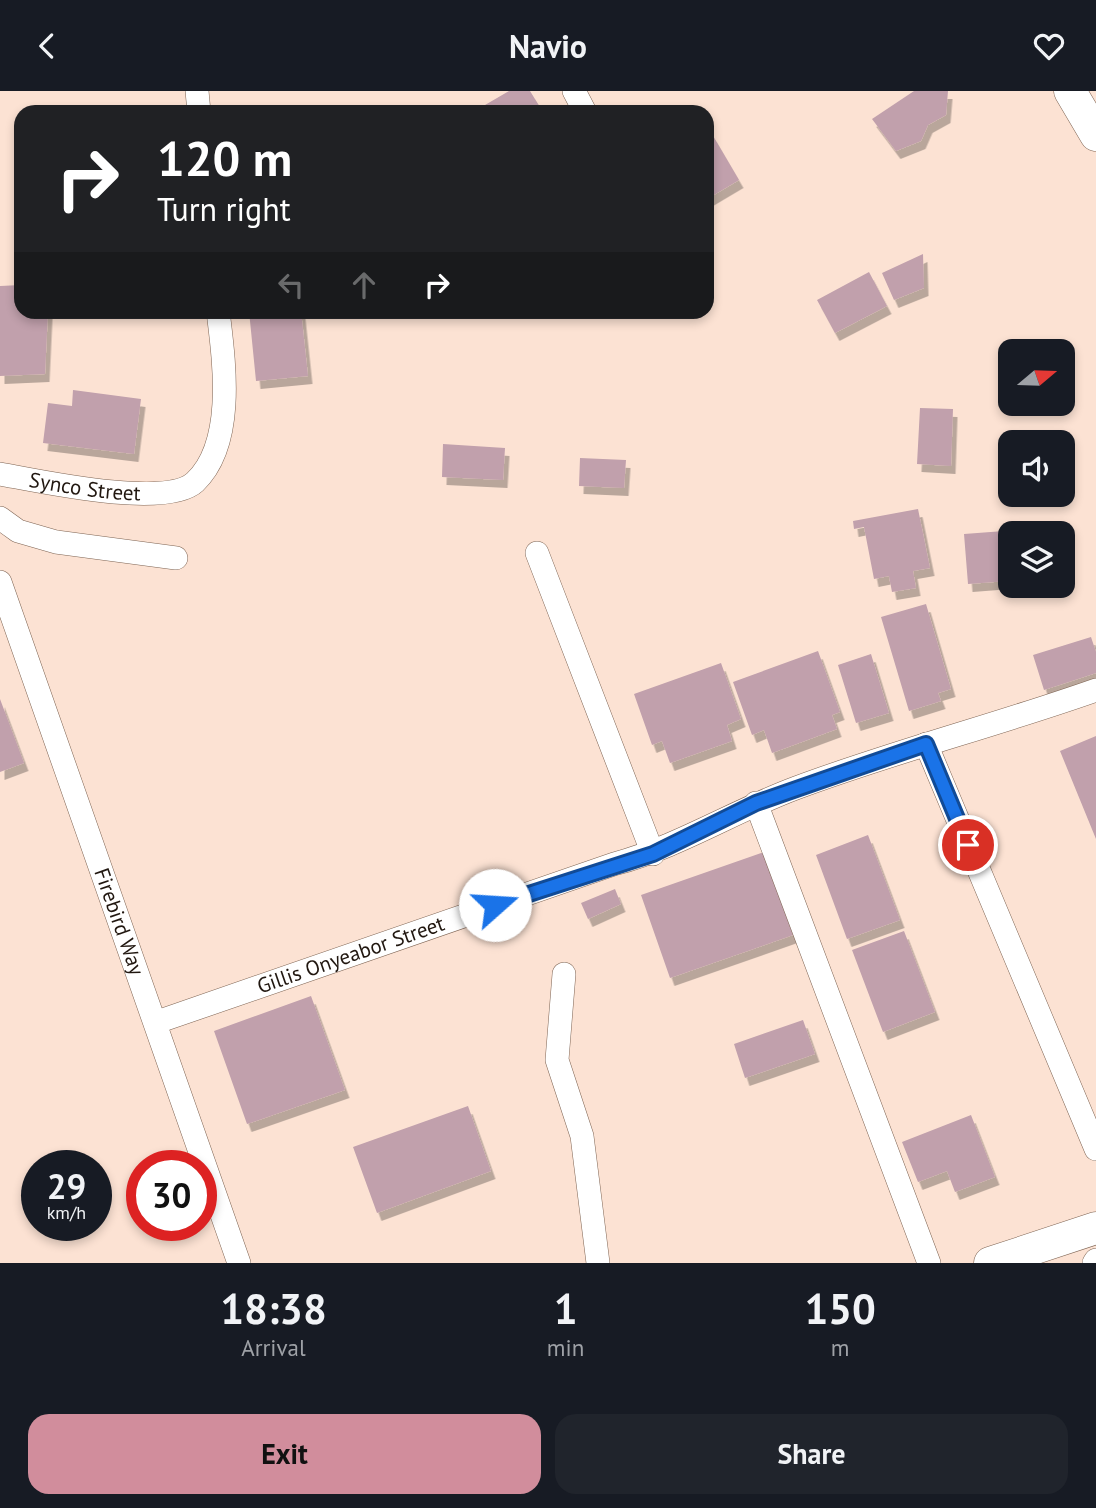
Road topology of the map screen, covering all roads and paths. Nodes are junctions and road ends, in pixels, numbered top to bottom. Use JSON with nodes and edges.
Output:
{"nodes":[{"id":1,"x":1070,"y":91,"type":"edge"},
{"id":2,"x":1096,"y":135,"type":"edge"},
{"id":3,"x":220,"y":319,"type":"edge"},
{"id":4,"x":0,"y":474,"type":"edge"},
{"id":5,"x":0,"y":518,"type":"edge"},
{"id":6,"x":537,"y":553,"type":"dead end"},
{"id":7,"x":176,"y":558,"type":"dead end"},
{"id":8,"x":0,"y":582,"type":"edge"},
{"id":9,"x":1096,"y":690,"type":"edge"},
{"id":10,"x":926,"y":744,"type":"junction"},
{"id":11,"x":756,"y":803,"type":"junction"},
{"id":12,"x":653,"y":854,"type":"junction"},
{"id":13,"x":564,"y":974,"type":"dead end"},
{"id":14,"x":157,"y":1022,"type":"junction"},
{"id":15,"x":1096,"y":1149,"type":"edge"},
{"id":16,"x":1096,"y":1228,"type":"edge"},
{"id":17,"x":239,"y":1263,"type":"edge"},
{"id":18,"x":598,"y":1263,"type":"edge"},
{"id":19,"x":929,"y":1263,"type":"edge"},
{"id":20,"x":990,"y":1263,"type":"edge"}],
"edges":[{"from":1,"to":2,"type":"street"},
{"from":3,"to":4,"type":"street","name":"Synco Street"},
{"from":5,"to":7,"type":"street"},
{"from":6,"to":12,"type":"street"},
{"from":8,"to":14,"type":"street","name":"Firebird Way"},
{"from":9,"to":10,"type":"street","name":"Gillis Onyeabor Street"},
{"from":10,"to":11,"type":"street","name":"Gillis Onyeabor Street"},
{"from":10,"to":15,"type":"street"},
{"from":11,"to":12,"type":"street","name":"Gillis Onyeabor Street"},
{"from":11,"to":19,"type":"street"},
{"from":12,"to":14,"type":"street","name":"Gillis Onyeabor Street"},
{"from":13,"to":18,"type":"street"},
{"from":14,"to":17,"type":"street","name":"Firebird Way"},
{"from":16,"to":20,"type":"street"}]}
